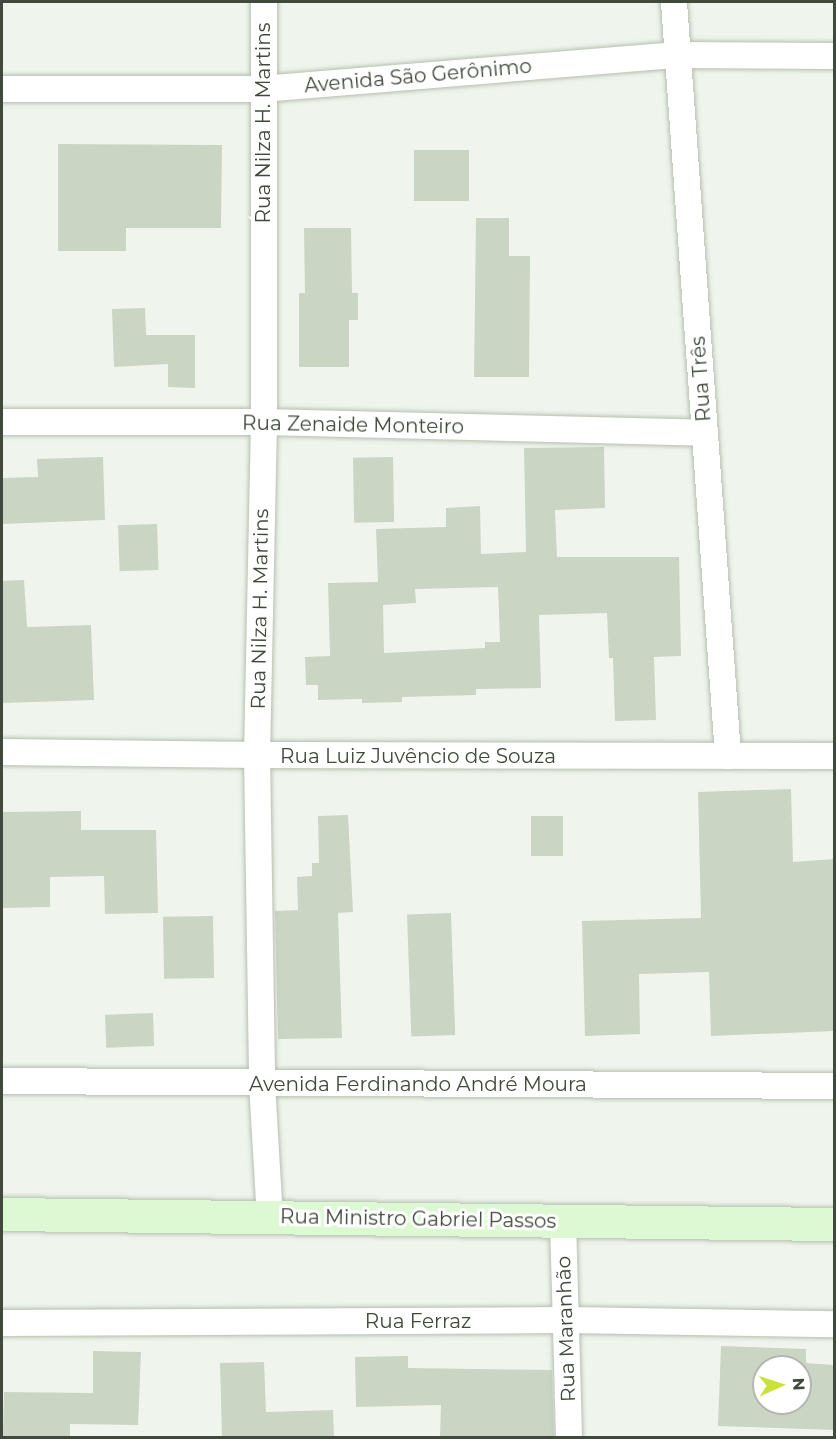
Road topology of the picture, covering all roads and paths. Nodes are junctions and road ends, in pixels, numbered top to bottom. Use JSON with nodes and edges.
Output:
{"nodes":[{"id":1,"x":264,"y":2,"type":"edge"},
{"id":2,"x":674,"y":2,"type":"edge"},
{"id":3,"x":678,"y":55,"type":"junction"},
{"id":4,"x":834,"y":56,"type":"edge"},
{"id":5,"x":2,"y":89,"type":"edge"},
{"id":6,"x":262,"y":89,"type":"junction"},
{"id":7,"x":2,"y":422,"type":"edge"},
{"id":8,"x":264,"y":422,"type":"junction"},
{"id":9,"x":705,"y":433,"type":"junction"},
{"id":10,"x":2,"y":752,"type":"edge"},
{"id":11,"x":256,"y":755,"type":"junction"},
{"id":12,"x":728,"y":756,"type":"junction"},
{"id":13,"x":834,"y":756,"type":"edge"},
{"id":14,"x":2,"y":1081,"type":"edge"},
{"id":15,"x":262,"y":1084,"type":"junction"},
{"id":16,"x":834,"y":1086,"type":"edge"},
{"id":17,"x":2,"y":1214,"type":"edge"},
{"id":18,"x":270,"y":1217,"type":"junction"},
{"id":19,"x":562,"y":1221,"type":"junction"},
{"id":20,"x":834,"y":1224,"type":"edge"},
{"id":21,"x":567,"y":1320,"type":"junction"},
{"id":22,"x":2,"y":1323,"type":"edge"},
{"id":23,"x":834,"y":1324,"type":"edge"},
{"id":24,"x":569,"y":1437,"type":"edge"}],
"edges":[{"from":1,"to":6,"type":"street","name":"Rua Nilza H. Martins"},
{"from":2,"to":3,"type":"street","name":"Rua Três"},
{"from":3,"to":4,"type":"street","name":"Avenida São Gerônimo"},
{"from":3,"to":6,"type":"street","name":"Avenida São Gerônimo"},
{"from":3,"to":9,"type":"street","name":"Rua Três"},
{"from":5,"to":6,"type":"street","name":"Avenida São Gerônimo"},
{"from":6,"to":8,"type":"street","name":"Rua Nilza H. Martins"},
{"from":7,"to":8,"type":"street","name":"Rua Zenaide Monteiro"},
{"from":8,"to":9,"type":"street","name":"Rua Zenaide Monteiro"},
{"from":8,"to":11,"type":"street","name":"Rua Nilza H. Martins"},
{"from":9,"to":12,"type":"street","name":"Rua Três"},
{"from":10,"to":11,"type":"street","name":"Rua Luiz Juvêncio de Souza"},
{"from":11,"to":12,"type":"street","name":"Rua Luiz Juvêncio de Souza"},
{"from":11,"to":15,"type":"street","name":"Rua Nilza H. Martins"},
{"from":12,"to":13,"type":"street","name":"Rua Luiz Juvêncio de Souza"},
{"from":14,"to":15,"type":"street","name":"Avenida Ferdinando André Moura"},
{"from":15,"to":16,"type":"street","name":"Avenida Ferdinando André Moura"},
{"from":15,"to":18,"type":"street","name":"Rua Nilza H. Martins"},
{"from":17,"to":18,"type":"main road","name":"Rua Ministro Gabriel Passos"},
{"from":18,"to":19,"type":"main road","name":"Rua Ministro Gabriel Passos"},
{"from":19,"to":20,"type":"main road","name":"Rua Ministro Gabriel Passos"},
{"from":19,"to":21,"type":"street","name":"Rua Maranhão"},
{"from":21,"to":22,"type":"street","name":"Rua Ferraz"},
{"from":21,"to":23,"type":"street","name":"Rua Ferraz"},
{"from":21,"to":24,"type":"street","name":"Rua Maranhão"}]}
